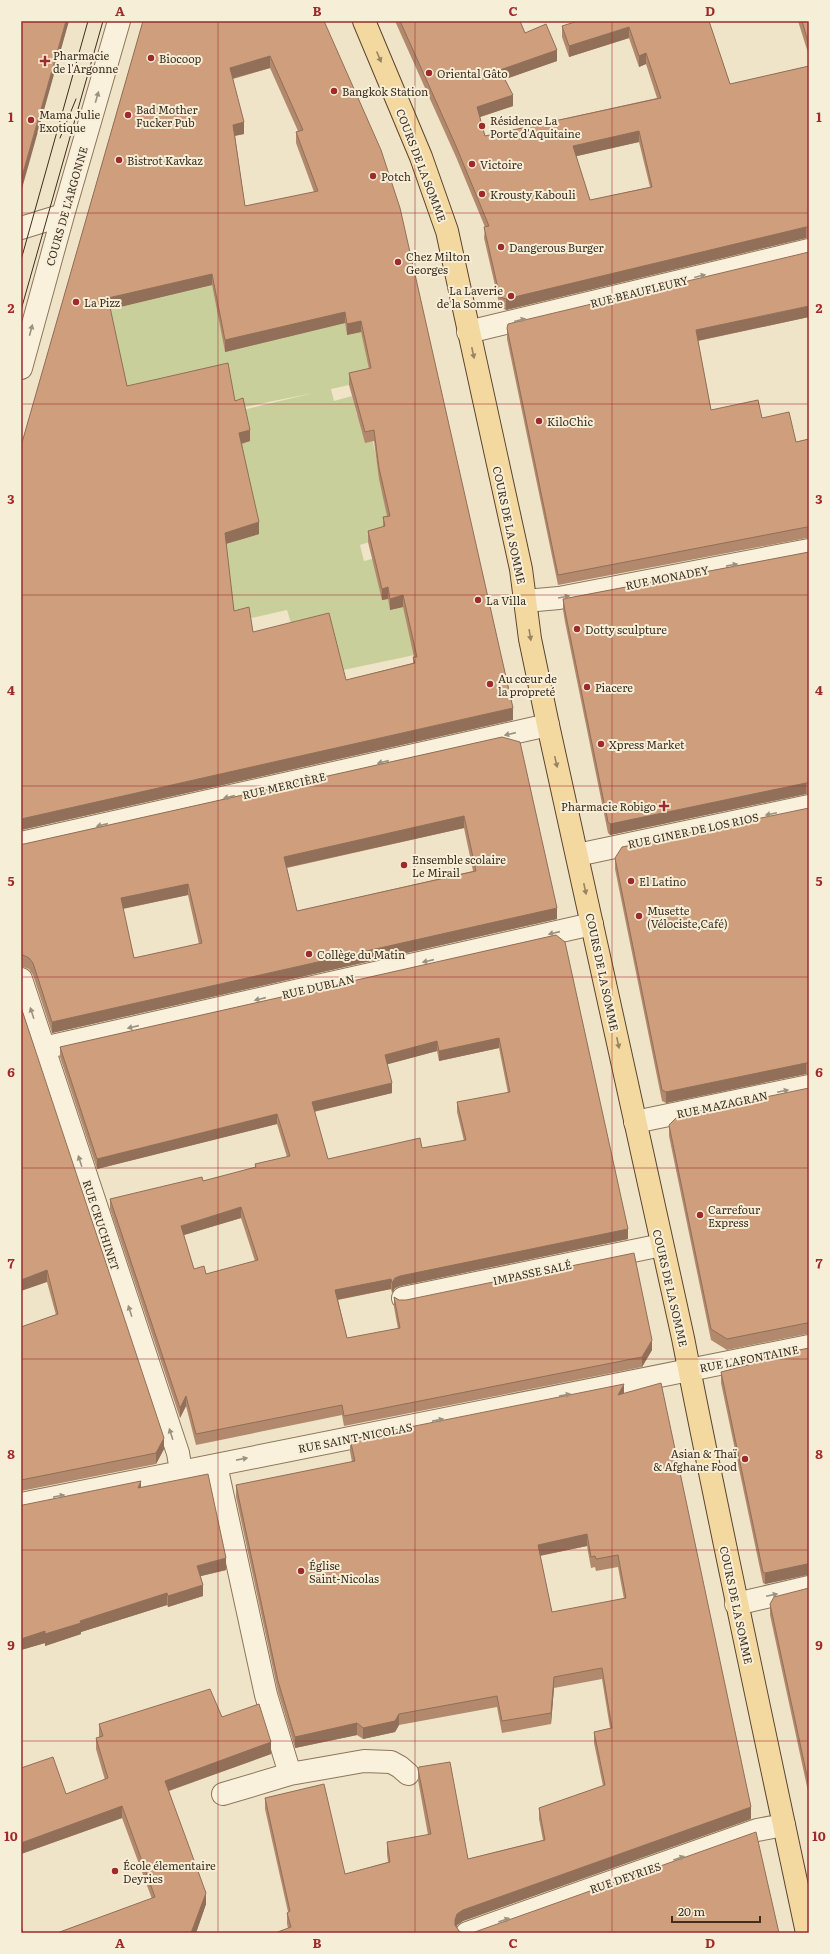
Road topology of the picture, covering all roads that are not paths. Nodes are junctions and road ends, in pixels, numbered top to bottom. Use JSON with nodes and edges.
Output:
{"nodes":[{"id":1,"x":119,"y":21,"type":"edge"},
{"id":2,"x":364,"y":21,"type":"edge"},
{"id":3,"x":62,"y":215,"type":"junction"},
{"id":4,"x":21,"y":228,"type":"edge"},
{"id":5,"x":809,"y":250,"type":"edge"},
{"id":6,"x":468,"y":332,"type":"junction"},
{"id":7,"x":21,"y":368,"type":"edge"},
{"id":8,"x":809,"y":550,"type":"edge"},
{"id":9,"x":525,"y":601,"type":"junction"},
{"id":10,"x":548,"y":725,"type":"junction"},
{"id":11,"x":809,"y":806,"type":"edge"},
{"id":12,"x":21,"y":844,"type":"edge"},
{"id":13,"x":577,"y":855,"type":"junction"},
{"id":14,"x":592,"y":924,"type":"junction"},
{"id":15,"x":21,"y":978,"type":"edge"},
{"id":16,"x":43,"y":1048,"type":"junction"},
{"id":17,"x":809,"y":1086,"type":"edge"},
{"id":18,"x":635,"y":1122,"type":"junction"},
{"id":19,"x":662,"y":1245,"type":"junction"},
{"id":20,"x":402,"y":1298,"type":"edge"},
{"id":21,"x":809,"y":1346,"type":"edge"},
{"id":22,"x":689,"y":1370,"type":"junction"},
{"id":23,"x":216,"y":1465,"type":"junction"},
{"id":24,"x":182,"y":1472,"type":"junction"},
{"id":25,"x":21,"y":1504,"type":"edge"},
{"id":26,"x":809,"y":1588,"type":"edge"},
{"id":27,"x":736,"y":1604,"type":"junction"},
{"id":28,"x":290,"y":1774,"type":"junction"},
{"id":29,"x":408,"y":1774,"type":"dead end"},
{"id":30,"x":223,"y":1794,"type":"dead end"},
{"id":31,"x":784,"y":1825,"type":"junction"},
{"id":32,"x":467,"y":1933,"type":"edge"},
{"id":33,"x":807,"y":1933,"type":"edge"}],
"edges":[{"from":3,"to":1,"type":"street","name":"COURS DE L'ARGONNE","one_way":true},
{"from":2,"to":6,"type":"main road","name":"COURS DE LA SOMME","one_way":true},
{"from":3,"to":4,"type":"street"},
{"from":7,"to":3,"type":"street","name":"COURS DE L'ARGONNE","one_way":true},
{"from":6,"to":5,"type":"street","name":"RUE BEAUFLEURY","one_way":true},
{"from":6,"to":9,"type":"main road","name":"COURS DE LA SOMME","one_way":true},
{"from":9,"to":8,"type":"street","name":"RUE MONADEY","one_way":true},
{"from":9,"to":10,"type":"main road","name":"COURS DE LA SOMME","one_way":true},
{"from":10,"to":12,"type":"street","name":"RUE MERCIÈRE","one_way":true},
{"from":10,"to":13,"type":"main road","name":"COURS DE LA SOMME","one_way":true},
{"from":11,"to":13,"type":"street","name":"RUE GINER DE LOS RIOS","one_way":true},
{"from":13,"to":14,"type":"main road","name":"COURS DE LA SOMME","one_way":true},
{"from":14,"to":16,"type":"street","name":"RUE DUBLAN","one_way":true},
{"from":14,"to":18,"type":"main road","name":"COURS DE LA SOMME","one_way":true},
{"from":16,"to":15,"type":"street","name":"RUE CRUCHINET","one_way":true},
{"from":24,"to":16,"type":"street","name":"RUE CRUCHINET","one_way":true},
{"from":18,"to":17,"type":"street","name":"RUE MAZAGRAN","one_way":true},
{"from":18,"to":19,"type":"main road","name":"COURS DE LA SOMME"},
{"from":19,"to":20,"type":"street","name":"IMPASSE SALÉ"},
{"from":19,"to":22,"type":"main road","name":"COURS DE LA SOMME"},
{"from":21,"to":22,"type":"street","name":"RUE LAFONTAINE"},
{"from":23,"to":22,"type":"street","name":"RUE SAINT-NICOLAS","one_way":true},
{"from":22,"to":27,"type":"main road","name":"COURS DE LA SOMME"},
{"from":23,"to":24,"type":"street","name":"RUE SAINT-NICOLAS"},
{"from":23,"to":28,"type":"street"},
{"from":25,"to":24,"type":"street","name":"RUE SAINT-NICOLAS","one_way":true},
{"from":27,"to":26,"type":"street","one_way":true},
{"from":27,"to":31,"type":"main road","name":"COURS DE LA SOMME"},
{"from":28,"to":29,"type":"street"},
{"from":28,"to":30,"type":"street"},
{"from":32,"to":31,"type":"street","name":"RUE DEYRIES","one_way":true},
{"from":31,"to":33,"type":"main road","name":"COURS DE LA SOMME"}]}
